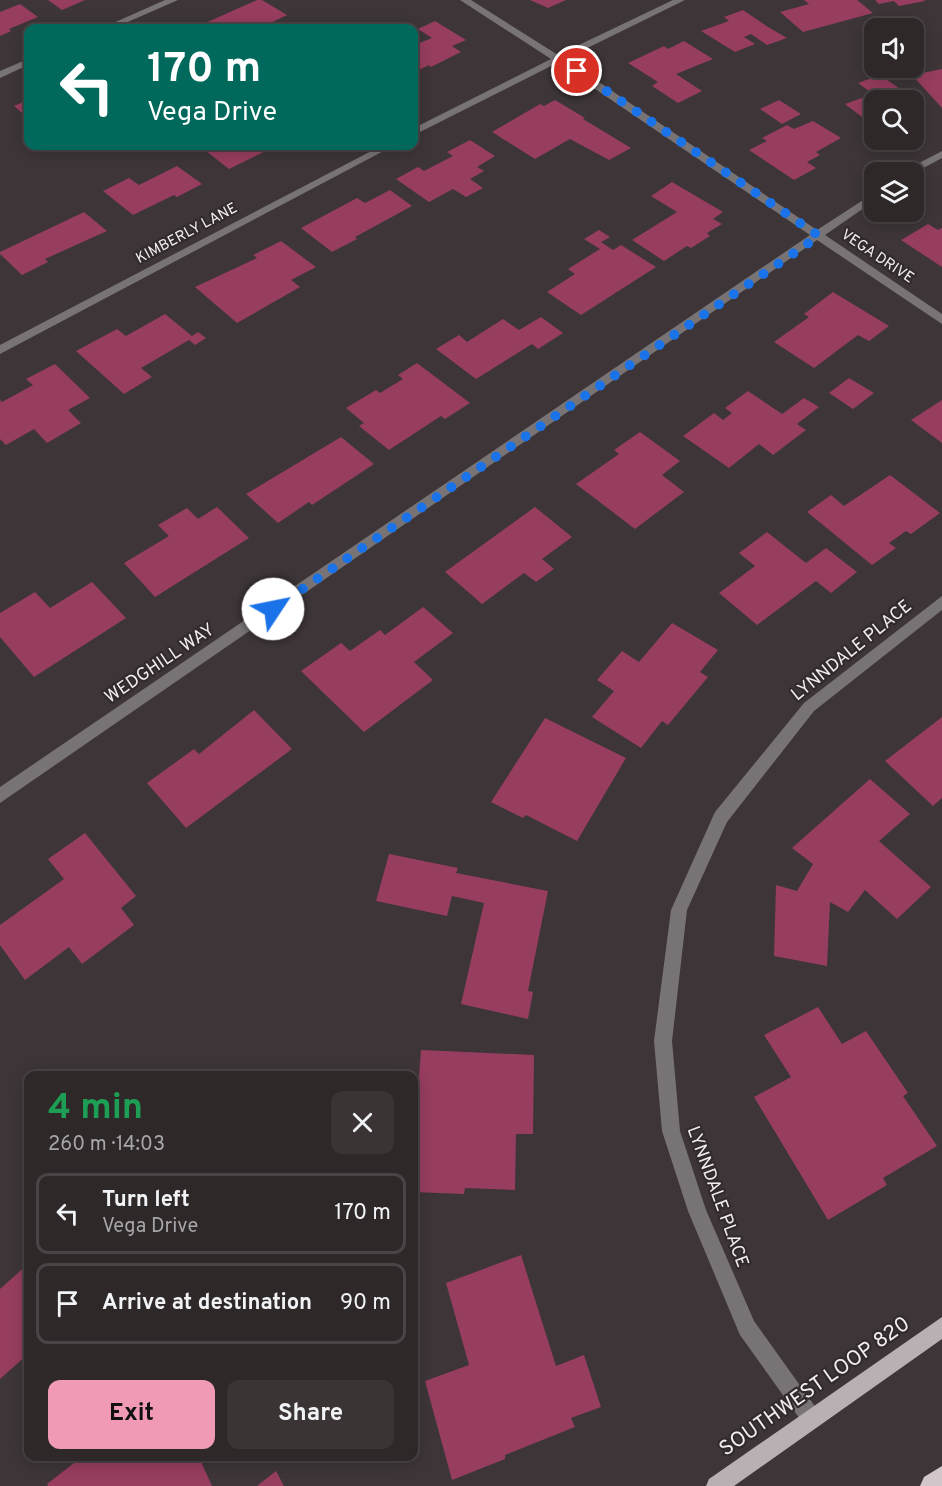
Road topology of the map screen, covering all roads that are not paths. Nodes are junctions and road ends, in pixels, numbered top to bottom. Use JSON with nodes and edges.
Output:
{"nodes":[{"id":1,"x":173,"y":0,"type":"edge"},
{"id":2,"x":465,"y":0,"type":"edge"},
{"id":3,"x":680,"y":0,"type":"edge"},
{"id":4,"x":116,"y":24,"type":"edge"},
{"id":5,"x":558,"y":59,"type":"junction"},
{"id":6,"x":24,"y":64,"type":"edge"},
{"id":7,"x":0,"y":75,"type":"edge"},
{"id":8,"x":418,"y":130,"type":"edge"},
{"id":9,"x":380,"y":150,"type":"edge"},
{"id":10,"x":942,"y":154,"type":"edge"},
{"id":11,"x":924,"y":163,"type":"edge"},
{"id":12,"x":864,"y":203,"type":"edge"},
{"id":13,"x":819,"y":236,"type":"junction"},
{"id":14,"x":942,"y":320,"type":"edge"},
{"id":15,"x":0,"y":350,"type":"edge"},
{"id":16,"x":942,"y":602,"type":"edge"},
{"id":17,"x":0,"y":796,"type":"edge"},
{"id":18,"x":942,"y":1327,"type":"edge"},
{"id":19,"x":812,"y":1419,"type":"junction"},
{"id":20,"x":942,"y":1479,"type":"edge"},
{"id":21,"x":716,"y":1486,"type":"edge"},
{"id":22,"x":933,"y":1486,"type":"edge"}],
"edges":[{"from":1,"to":4,"type":"street"},
{"from":2,"to":5,"type":"street","name":"VEGA DRIVE"},
{"from":3,"to":5,"type":"street"},
{"from":5,"to":8,"type":"street"},
{"from":5,"to":13,"type":"street","name":"VEGA DRIVE"},
{"from":6,"to":7,"type":"street"},
{"from":9,"to":15,"type":"street","name":"KIMBERLY LANE"},
{"from":10,"to":11,"type":"street"},
{"from":12,"to":13,"type":"street","name":"WEDGHILL WAY"},
{"from":13,"to":14,"type":"street","name":"VEGA DRIVE"},
{"from":13,"to":17,"type":"street","name":"WEDGHILL WAY"},
{"from":16,"to":19,"type":"street","name":"LYNNDALE PLACE"},
{"from":18,"to":19,"type":"main road","name":"SOUTHWEST LOOP 820"},
{"from":19,"to":21,"type":"main road","name":"SOUTHWEST LOOP 820"},
{"from":20,"to":22,"type":"highway"}]}
